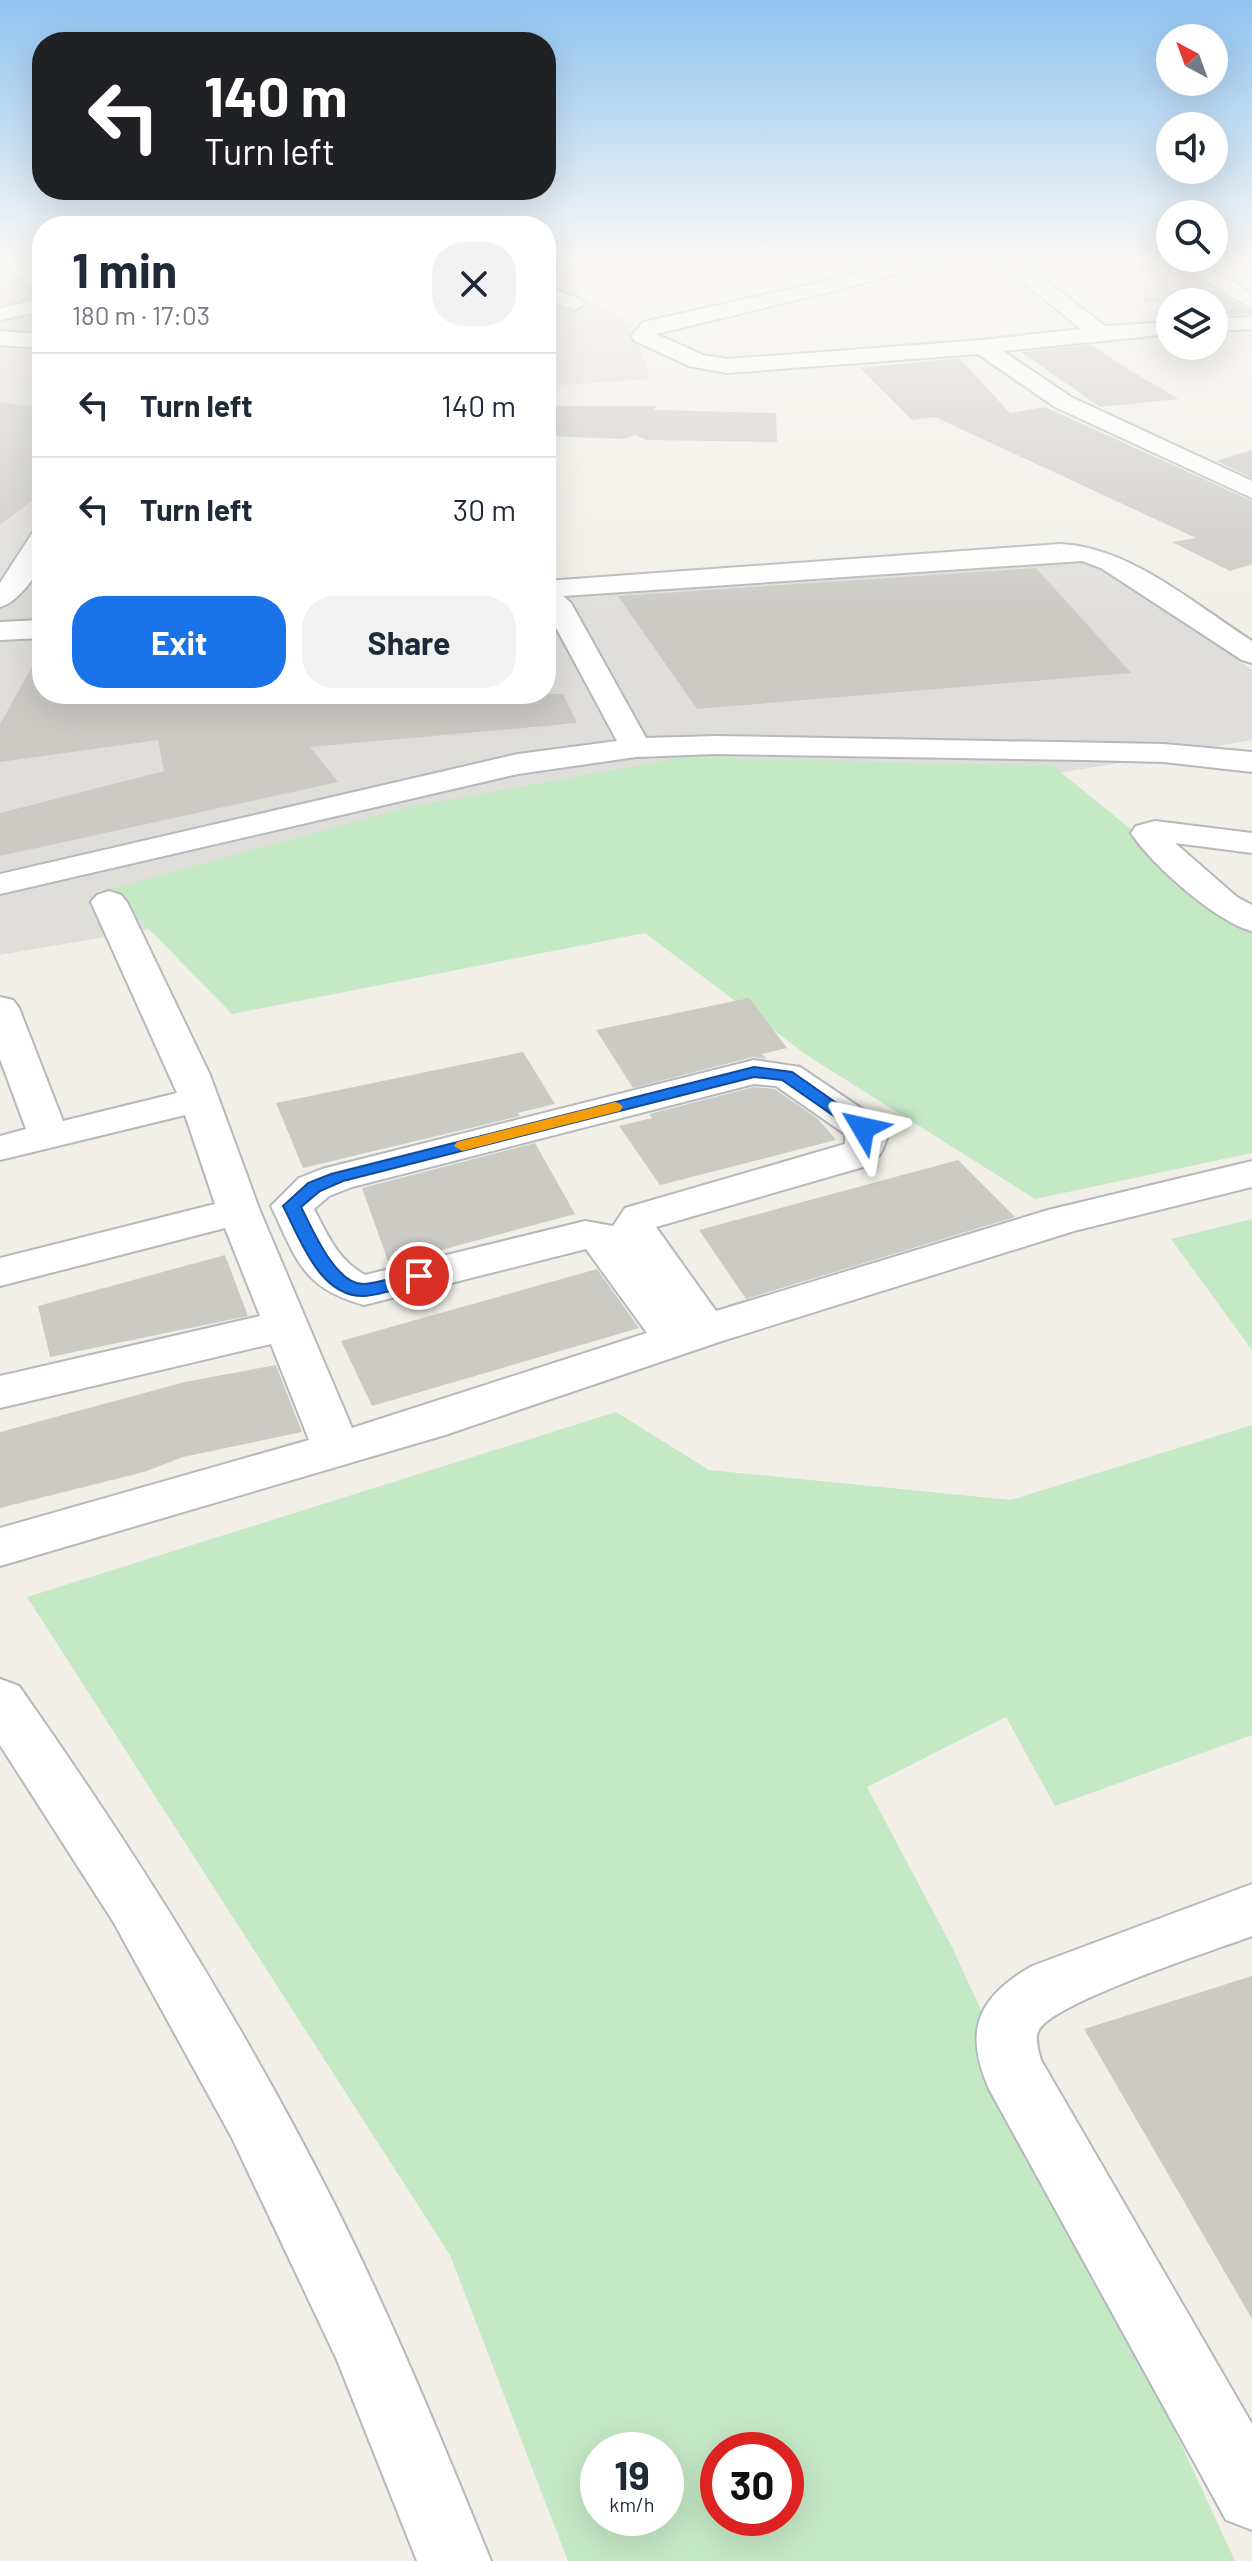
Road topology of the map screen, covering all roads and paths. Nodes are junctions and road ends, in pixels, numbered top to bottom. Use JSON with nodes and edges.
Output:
{"nodes":[{"id":1,"x":1024,"y":376,"type":"edge"},
{"id":2,"x":1252,"y":490,"type":"edge"},
{"id":3,"x":32,"y":554,"type":"edge"},
{"id":4,"x":556,"y":596,"type":"edge"},
{"id":5,"x":0,"y":599,"type":"edge"},
{"id":6,"x":556,"y":603,"type":"edge"},
{"id":7,"x":32,"y":629,"type":"edge"},
{"id":8,"x":0,"y":631,"type":"edge"},
{"id":9,"x":1252,"y":654,"type":"edge"},
{"id":10,"x":636,"y":748,"type":"junction"},
{"id":11,"x":1252,"y":762,"type":"edge"},
{"id":12,"x":1252,"y":843,"type":"edge"},
{"id":13,"x":0,"y":884,"type":"edge"},
{"id":14,"x":109,"y":902,"type":"dead end"},
{"id":15,"x":1252,"y":920,"type":"edge"},
{"id":16,"x":0,"y":1008,"type":"edge"},
{"id":17,"x":199,"y":1100,"type":"junction"},
{"id":18,"x":49,"y":1137,"type":"junction"},
{"id":19,"x":0,"y":1148,"type":"edge"},
{"id":20,"x":1252,"y":1174,"type":"edge"},
{"id":21,"x":239,"y":1211,"type":"junction"},
{"id":22,"x":0,"y":1272,"type":"edge"},
{"id":23,"x":285,"y":1325,"type":"junction"},
{"id":24,"x":691,"y":1335,"type":"junction"},
{"id":25,"x":0,"y":1392,"type":"edge"},
{"id":26,"x":337,"y":1449,"type":"junction"},
{"id":27,"x":0,"y":1547,"type":"edge"},
{"id":28,"x":0,"y":1701,"type":"edge"},
{"id":29,"x":1252,"y":1910,"type":"edge"},
{"id":30,"x":1252,"y":2494,"type":"edge"},
{"id":31,"x":454,"y":2561,"type":"edge"}],
"edges":[{"from":1,"to":2,"type":"street"},
{"from":3,"to":5,"type":"street"},
{"from":4,"to":9,"type":"street"},
{"from":6,"to":10,"type":"street"},
{"from":7,"to":8,"type":"street"},
{"from":10,"to":11,"type":"street"},
{"from":10,"to":13,"type":"street"},
{"from":12,"to":15,"type":"street"},
{"from":14,"to":17,"type":"street"},
{"from":16,"to":18,"type":"street"},
{"from":17,"to":18,"type":"street"},
{"from":17,"to":21,"type":"street"},
{"from":18,"to":19,"type":"street"},
{"from":20,"to":24,"type":"street"},
{"from":21,"to":22,"type":"street"},
{"from":21,"to":23,"type":"street"},
{"from":23,"to":25,"type":"street"},
{"from":23,"to":26,"type":"street"},
{"from":24,"to":24,"type":"street"},
{"from":24,"to":26,"type":"street"},
{"from":26,"to":27,"type":"street"},
{"from":28,"to":31,"type":"street"},
{"from":29,"to":30,"type":"street"}]}
